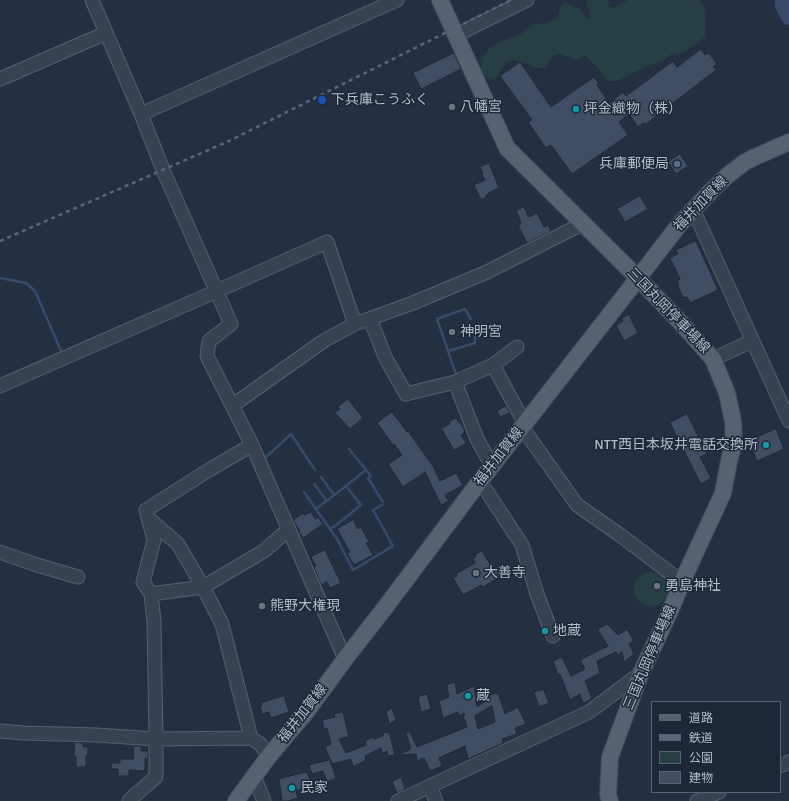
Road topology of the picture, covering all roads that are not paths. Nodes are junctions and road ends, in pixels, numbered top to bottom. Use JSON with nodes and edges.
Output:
{"nodes":[{"id":1,"x":92,"y":0,"type":"edge"},
{"id":2,"x":397,"y":0,"type":"edge"},
{"id":3,"x":440,"y":0,"type":"edge"},
{"id":4,"x":527,"y":0,"type":"edge"},
{"id":5,"x":106,"y":33,"type":"junction"},
{"id":6,"x":456,"y":35,"type":"junction"},
{"id":7,"x":0,"y":79,"type":"edge"},
{"id":8,"x":141,"y":114,"type":"junction"},
{"id":9,"x":789,"y":142,"type":"edge"},
{"id":10,"x":693,"y":209,"type":"junction"},
{"id":11,"x":582,"y":224,"type":"junction"},
{"id":12,"x":638,"y":278,"type":"junction"},
{"id":13,"x":216,"y":291,"type":"junction"},
{"id":14,"x":370,"y":319,"type":"junction"},
{"id":15,"x":355,"y":324,"type":"junction"},
{"id":16,"x":752,"y":341,"type":"junction"},
{"id":17,"x":517,"y":347,"type":"dead end"},
{"id":18,"x":714,"y":359,"type":"junction"},
{"id":19,"x":493,"y":365,"type":"junction"},
{"id":20,"x":456,"y":382,"type":"junction"},
{"id":21,"x":0,"y":386,"type":"edge"},
{"id":22,"x":233,"y":405,"type":"junction"},
{"id":23,"x":789,"y":422,"type":"edge"},
{"id":24,"x":524,"y":425,"type":"junction"},
{"id":25,"x":252,"y":445,"type":"junction"},
{"id":26,"x":492,"y":466,"type":"junction"},
{"id":27,"x":480,"y":481,"type":"junction"},
{"id":28,"x":149,"y":519,"type":"junction"},
{"id":29,"x":289,"y":529,"type":"junction"},
{"id":30,"x":0,"y":552,"type":"edge"},
{"id":31,"x":78,"y":577,"type":"dead end"},
{"id":32,"x":682,"y":582,"type":"junction"},
{"id":33,"x":203,"y":587,"type":"junction"},
{"id":34,"x":151,"y":594,"type":"junction"},
{"id":35,"x":552,"y":636,"type":"dead end"},
{"id":36,"x":345,"y":659,"type":"junction"},
{"id":37,"x":641,"y":673,"type":"junction"},
{"id":38,"x":0,"y":731,"type":"edge"},
{"id":39,"x":156,"y":738,"type":"junction"},
{"id":40,"x":251,"y":738,"type":"junction"},
{"id":41,"x":269,"y":756,"type":"junction"},
{"id":42,"x":254,"y":776,"type":"junction"},
{"id":43,"x":430,"y":786,"type":"junction"},
{"id":44,"x":717,"y":793,"type":"edge"},
{"id":45,"x":129,"y":801,"type":"edge"},
{"id":46,"x":236,"y":801,"type":"edge"},
{"id":47,"x":264,"y":801,"type":"edge"},
{"id":48,"x":398,"y":801,"type":"edge"},
{"id":49,"x":436,"y":801,"type":"edge"},
{"id":50,"x":610,"y":801,"type":"edge"},
{"id":51,"x":697,"y":801,"type":"edge"}],
"edges":[{"from":1,"to":5,"type":"street"},
{"from":2,"to":8,"type":"street"},
{"from":3,"to":6,"type":"main road","name":"三国丸岡停車場線"},
{"from":4,"to":6,"type":"street"},
{"from":5,"to":7,"type":"street"},
{"from":5,"to":8,"type":"street"},
{"from":6,"to":11,"type":"main road","name":"三国丸岡停車場線"},
{"from":8,"to":13,"type":"street"},
{"from":9,"to":10,"type":"main road","name":"福井加賀線"},
{"from":10,"to":12,"type":"main road","name":"福井加賀線"},
{"from":10,"to":16,"type":"street"},
{"from":11,"to":12,"type":"main road","name":"三国丸岡停車場線"},
{"from":11,"to":14,"type":"street"},
{"from":12,"to":18,"type":"main road","name":"三国丸岡停車場線"},
{"from":12,"to":24,"type":"main road","name":"福井加賀線"},
{"from":13,"to":15,"type":"street"},
{"from":13,"to":21,"type":"street"},
{"from":13,"to":22,"type":"street"},
{"from":14,"to":15,"type":"street"},
{"from":14,"to":20,"type":"street"},
{"from":15,"to":22,"type":"street"},
{"from":16,"to":18,"type":"street"},
{"from":16,"to":23,"type":"street"},
{"from":17,"to":19,"type":"street"},
{"from":18,"to":32,"type":"main road","name":"三国丸岡停車場線"},
{"from":19,"to":20,"type":"street"},
{"from":19,"to":24,"type":"street"},
{"from":20,"to":26,"type":"street"},
{"from":22,"to":25,"type":"street"},
{"from":24,"to":26,"type":"main road","name":"福井加賀線"},
{"from":24,"to":32,"type":"street"},
{"from":25,"to":28,"type":"street"},
{"from":25,"to":29,"type":"street"},
{"from":26,"to":27,"type":"main road","name":"福井加賀線"},
{"from":27,"to":35,"type":"street"},
{"from":27,"to":36,"type":"main road","name":"福井加賀線"},
{"from":28,"to":33,"type":"street"},
{"from":28,"to":34,"type":"street"},
{"from":29,"to":33,"type":"street"},
{"from":29,"to":36,"type":"street"},
{"from":30,"to":31,"type":"street"},
{"from":32,"to":37,"type":"main road","name":"三国丸岡停車場線"},
{"from":33,"to":34,"type":"street"},
{"from":33,"to":40,"type":"street"},
{"from":34,"to":39,"type":"street"},
{"from":36,"to":41,"type":"main road","name":"福井加賀線"},
{"from":37,"to":43,"type":"street"},
{"from":37,"to":50,"type":"main road","name":"三国丸岡停車場線"},
{"from":38,"to":39,"type":"street"},
{"from":39,"to":40,"type":"street"},
{"from":39,"to":45,"type":"street"},
{"from":40,"to":41,"type":"street"},
{"from":41,"to":42,"type":"main road","name":"福井加賀線"},
{"from":42,"to":46,"type":"main road","name":"福井加賀線"},
{"from":42,"to":47,"type":"street"},
{"from":43,"to":48,"type":"street"},
{"from":43,"to":49,"type":"street"},
{"from":44,"to":51,"type":"street"}]}
